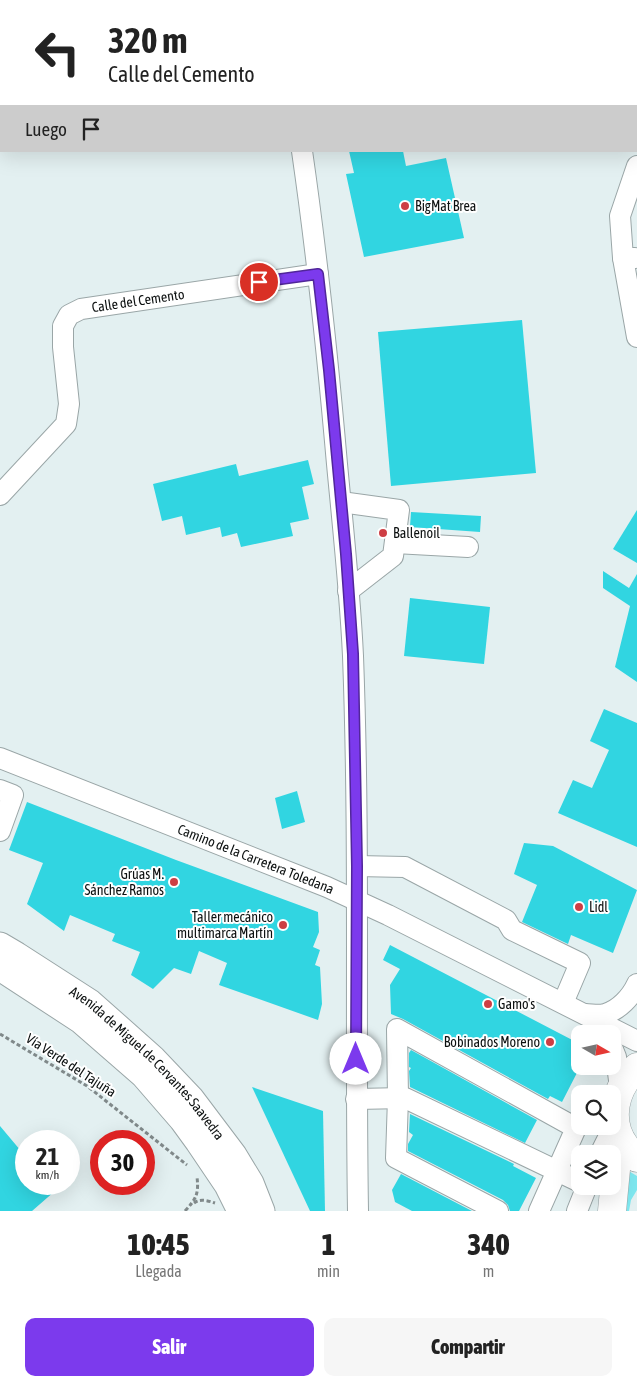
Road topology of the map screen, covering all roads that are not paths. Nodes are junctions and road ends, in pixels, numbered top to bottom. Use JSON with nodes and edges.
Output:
{"nodes":[{"id":1,"x":302,"y":152,"type":"edge"},
{"id":2,"x":637,"y":166,"type":"edge"},
{"id":3,"x":630,"y":258,"type":"edge"},
{"id":4,"x":318,"y":274,"type":"junction"},
{"id":5,"x":637,"y":337,"type":"edge"},
{"id":6,"x":0,"y":495,"type":"edge"},
{"id":7,"x":341,"y":502,"type":"junction"},
{"id":8,"x":395,"y":543,"type":"junction"},
{"id":9,"x":468,"y":547,"type":"dead end"},
{"id":10,"x":348,"y":591,"type":"junction"},
{"id":11,"x":0,"y":758,"type":"edge"},
{"id":12,"x":0,"y":790,"type":"edge"},
{"id":13,"x":0,"y":831,"type":"edge"},
{"id":14,"x":357,"y":866,"type":"junction"},
{"id":15,"x":356,"y":900,"type":"junction"},
{"id":16,"x":0,"y":946,"type":"edge"},
{"id":17,"x":0,"y":968,"type":"edge"},
{"id":18,"x":637,"y":984,"type":"edge"},
{"id":19,"x":563,"y":1003,"type":"junction"},
{"id":20,"x":585,"y":1014,"type":"junction"},
{"id":21,"x":637,"y":1022,"type":"edge"},
{"id":22,"x":597,"y":1025,"type":"edge"},
{"id":23,"x":621,"y":1029,"type":"edge"},
{"id":24,"x":621,"y":1038,"type":"edge"},
{"id":25,"x":637,"y":1041,"type":"edge"},
{"id":26,"x":637,"y":1066,"type":"edge"},
{"id":27,"x":621,"y":1086,"type":"edge"},
{"id":28,"x":356,"y":1098,"type":"junction"},
{"id":29,"x":398,"y":1098,"type":"junction"},
{"id":30,"x":618,"y":1144,"type":"edge"},
{"id":31,"x":557,"y":1171,"type":"junction"},
{"id":32,"x":571,"y":1178,"type":"edge"},
{"id":33,"x":584,"y":1195,"type":"edge"},
{"id":34,"x":229,"y":1208,"type":"edge"},
{"id":35,"x":262,"y":1211,"type":"edge"},
{"id":36,"x":358,"y":1211,"type":"edge"},
{"id":37,"x":498,"y":1211,"type":"edge"},
{"id":38,"x":538,"y":1211,"type":"edge"},
{"id":39,"x":578,"y":1211,"type":"edge"},
{"id":40,"x":612,"y":1211,"type":"edge"}],
"edges":[{"from":1,"to":4,"type":"street"},
{"from":2,"to":3,"type":"street"},
{"from":3,"to":5,"type":"street"},
{"from":4,"to":6,"type":"street","name":"Calle del Cemento"},
{"from":4,"to":7,"type":"street"},
{"from":7,"to":8,"type":"street"},
{"from":7,"to":10,"type":"street"},
{"from":8,"to":9,"type":"street"},
{"from":8,"to":10,"type":"street"},
{"from":10,"to":14,"type":"street"},
{"from":11,"to":15,"type":"street","name":"Camino de la Carretera Toledana"},
{"from":12,"to":13,"type":"street"},
{"from":14,"to":15,"type":"street"},
{"from":14,"to":19,"type":"street"},
{"from":15,"to":19,"type":"street","name":"Camino de la Carretera Toledana"},
{"from":15,"to":28,"type":"street"},
{"from":16,"to":35,"type":"main road","name":"Avenida de Miguel de Cervantes Saavedra"},
{"from":17,"to":34,"type":"main road","name":"Avenida de Miguel de Cervantes Saavedra"},
{"from":18,"to":20,"type":"street"},
{"from":19,"to":20,"type":"street","name":"Camino de la Carretera Toledana"},
{"from":20,"to":22,"type":"street","name":"Camino de la Carretera Toledana"},
{"from":21,"to":23,"type":"street"},
{"from":24,"to":25,"type":"street","name":"Camino de la Carretera Toledana"},
{"from":26,"to":27,"type":"highway"},
{"from":28,"to":29,"type":"street"},
{"from":28,"to":36,"type":"street"},
{"from":29,"to":31,"type":"street"},
{"from":29,"to":31,"type":"street"},
{"from":29,"to":37,"type":"street"},
{"from":30,"to":40,"type":"highway"},
{"from":31,"to":32,"type":"street"},
{"from":31,"to":38,"type":"street"},
{"from":33,"to":39,"type":"street"}]}
